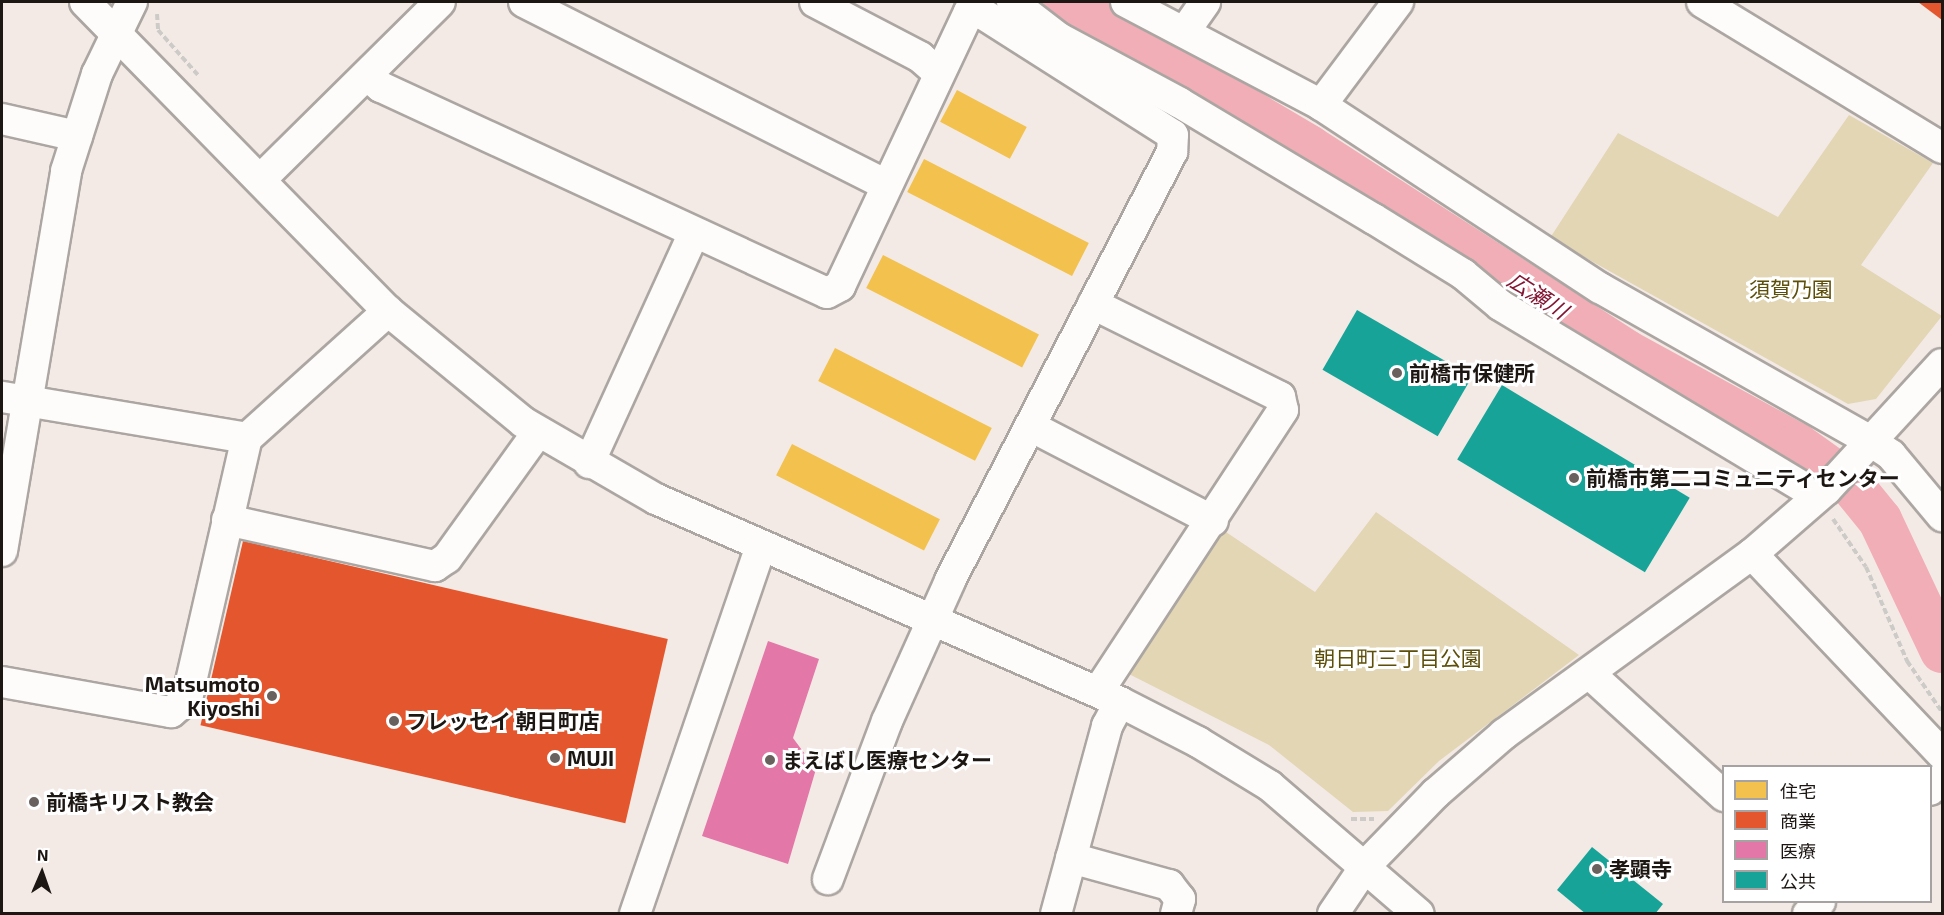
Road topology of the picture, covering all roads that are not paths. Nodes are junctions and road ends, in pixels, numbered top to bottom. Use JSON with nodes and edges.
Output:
{"nodes":[{"id":1,"x":85,"y":2,"type":"edge"},
{"id":2,"x":440,"y":2,"type":"edge"},
{"id":3,"x":524,"y":2,"type":"edge"},
{"id":4,"x":815,"y":2,"type":"edge"},
{"id":5,"x":1012,"y":2,"type":"edge"},
{"id":6,"x":1126,"y":2,"type":"edge"},
{"id":7,"x":1205,"y":2,"type":"edge"},
{"id":8,"x":1398,"y":2,"type":"edge"},
{"id":9,"x":1702,"y":2,"type":"edge"},
{"id":10,"x":145,"y":4,"type":"edge"},
{"id":11,"x":1185,"y":31,"type":"junction"},
{"id":12,"x":115,"y":33,"type":"junction"},
{"id":13,"x":936,"y":72,"type":"junction"},
{"id":14,"x":367,"y":75,"type":"junction"},
{"id":15,"x":1321,"y":105,"type":"junction"},
{"id":16,"x":2,"y":119,"type":"edge"},
{"id":17,"x":77,"y":136,"type":"junction"},
{"id":18,"x":1942,"y":148,"type":"edge"},
{"id":19,"x":260,"y":180,"type":"junction"},
{"id":20,"x":884,"y":184,"type":"junction"},
{"id":21,"x":693,"y":235,"type":"junction"},
{"id":22,"x":1094,"y":304,"type":"junction"},
{"id":23,"x":388,"y":311,"type":"junction"},
{"id":24,"x":1942,"y":364,"type":"edge"},
{"id":25,"x":14,"y":399,"type":"edge"},
{"id":26,"x":1030,"y":426,"type":"junction"},
{"id":27,"x":538,"y":432,"type":"junction"},
{"id":28,"x":247,"y":438,"type":"junction"},
{"id":29,"x":1863,"y":451,"type":"junction"},
{"id":30,"x":589,"y":464,"type":"junction"},
{"id":31,"x":1819,"y":497,"type":"junction"},
{"id":32,"x":1942,"y":516,"type":"edge"},
{"id":33,"x":227,"y":520,"type":"junction"},
{"id":34,"x":1213,"y":521,"type":"junction"},
{"id":35,"x":761,"y":547,"type":"junction"},
{"id":36,"x":2,"y":552,"type":"edge"},
{"id":37,"x":1752,"y":554,"type":"junction"},
{"id":38,"x":932,"y":621,"type":"junction"},
{"id":39,"x":1591,"y":675,"type":"junction"},
{"id":40,"x":2,"y":682,"type":"edge"},
{"id":41,"x":1109,"y":697,"type":"junction"},
{"id":42,"x":1942,"y":754,"type":"edge"},
{"id":43,"x":1722,"y":794,"type":"edge"},
{"id":44,"x":1071,"y":858,"type":"junction"},
{"id":45,"x":1366,"y":865,"type":"junction"},
{"id":46,"x":828,"y":879,"type":"dead end"},
{"id":47,"x":1819,"y":903,"type":"edge"},
{"id":48,"x":635,"y":914,"type":"edge"},
{"id":49,"x":1056,"y":914,"type":"edge"},
{"id":50,"x":1176,"y":914,"type":"edge"},
{"id":51,"x":1333,"y":914,"type":"edge"},
{"id":52,"x":1419,"y":914,"type":"edge"},
{"id":53,"x":1808,"y":914,"type":"edge"}],
"edges":[{"from":1,"to":12,"type":"street"},
{"from":2,"to":14,"type":"street"},
{"from":3,"to":20,"type":"street"},
{"from":4,"to":13,"type":"street"},
{"from":5,"to":31,"type":"street"},
{"from":6,"to":11,"type":"street"},
{"from":7,"to":11,"type":"street"},
{"from":8,"to":15,"type":"street"},
{"from":9,"to":18,"type":"street"},
{"from":10,"to":12,"type":"street"},
{"from":11,"to":15,"type":"street"},
{"from":12,"to":17,"type":"street"},
{"from":12,"to":19,"type":"street"},
{"from":13,"to":20,"type":"street"},
{"from":13,"to":22,"type":"street"},
{"from":14,"to":19,"type":"street"},
{"from":14,"to":21,"type":"street"},
{"from":15,"to":29,"type":"street"},
{"from":16,"to":17,"type":"street"},
{"from":17,"to":25,"type":"street"},
{"from":19,"to":23,"type":"street"},
{"from":20,"to":21,"type":"street"},
{"from":21,"to":30,"type":"street"},
{"from":22,"to":26,"type":"street"},
{"from":22,"to":34,"type":"street"},
{"from":23,"to":27,"type":"street"},
{"from":23,"to":28,"type":"street"},
{"from":24,"to":29,"type":"street"},
{"from":25,"to":28,"type":"street"},
{"from":25,"to":36,"type":"street"},
{"from":26,"to":34,"type":"street"},
{"from":26,"to":38,"type":"street"},
{"from":27,"to":30,"type":"street"},
{"from":27,"to":33,"type":"street"},
{"from":28,"to":33,"type":"street"},
{"from":29,"to":31,"type":"street"},
{"from":29,"to":32,"type":"street"},
{"from":30,"to":35,"type":"street"},
{"from":31,"to":37,"type":"street"},
{"from":33,"to":40,"type":"street"},
{"from":34,"to":41,"type":"street"},
{"from":35,"to":38,"type":"street"},
{"from":35,"to":48,"type":"street"},
{"from":37,"to":39,"type":"street"},
{"from":37,"to":42,"type":"street"},
{"from":38,"to":41,"type":"street"},
{"from":38,"to":46,"type":"street"},
{"from":39,"to":43,"type":"street"},
{"from":39,"to":45,"type":"street"},
{"from":41,"to":44,"type":"street"},
{"from":41,"to":45,"type":"street"},
{"from":44,"to":49,"type":"street"},
{"from":44,"to":50,"type":"street"},
{"from":45,"to":51,"type":"street"},
{"from":45,"to":52,"type":"street"},
{"from":47,"to":53,"type":"street"}]}
